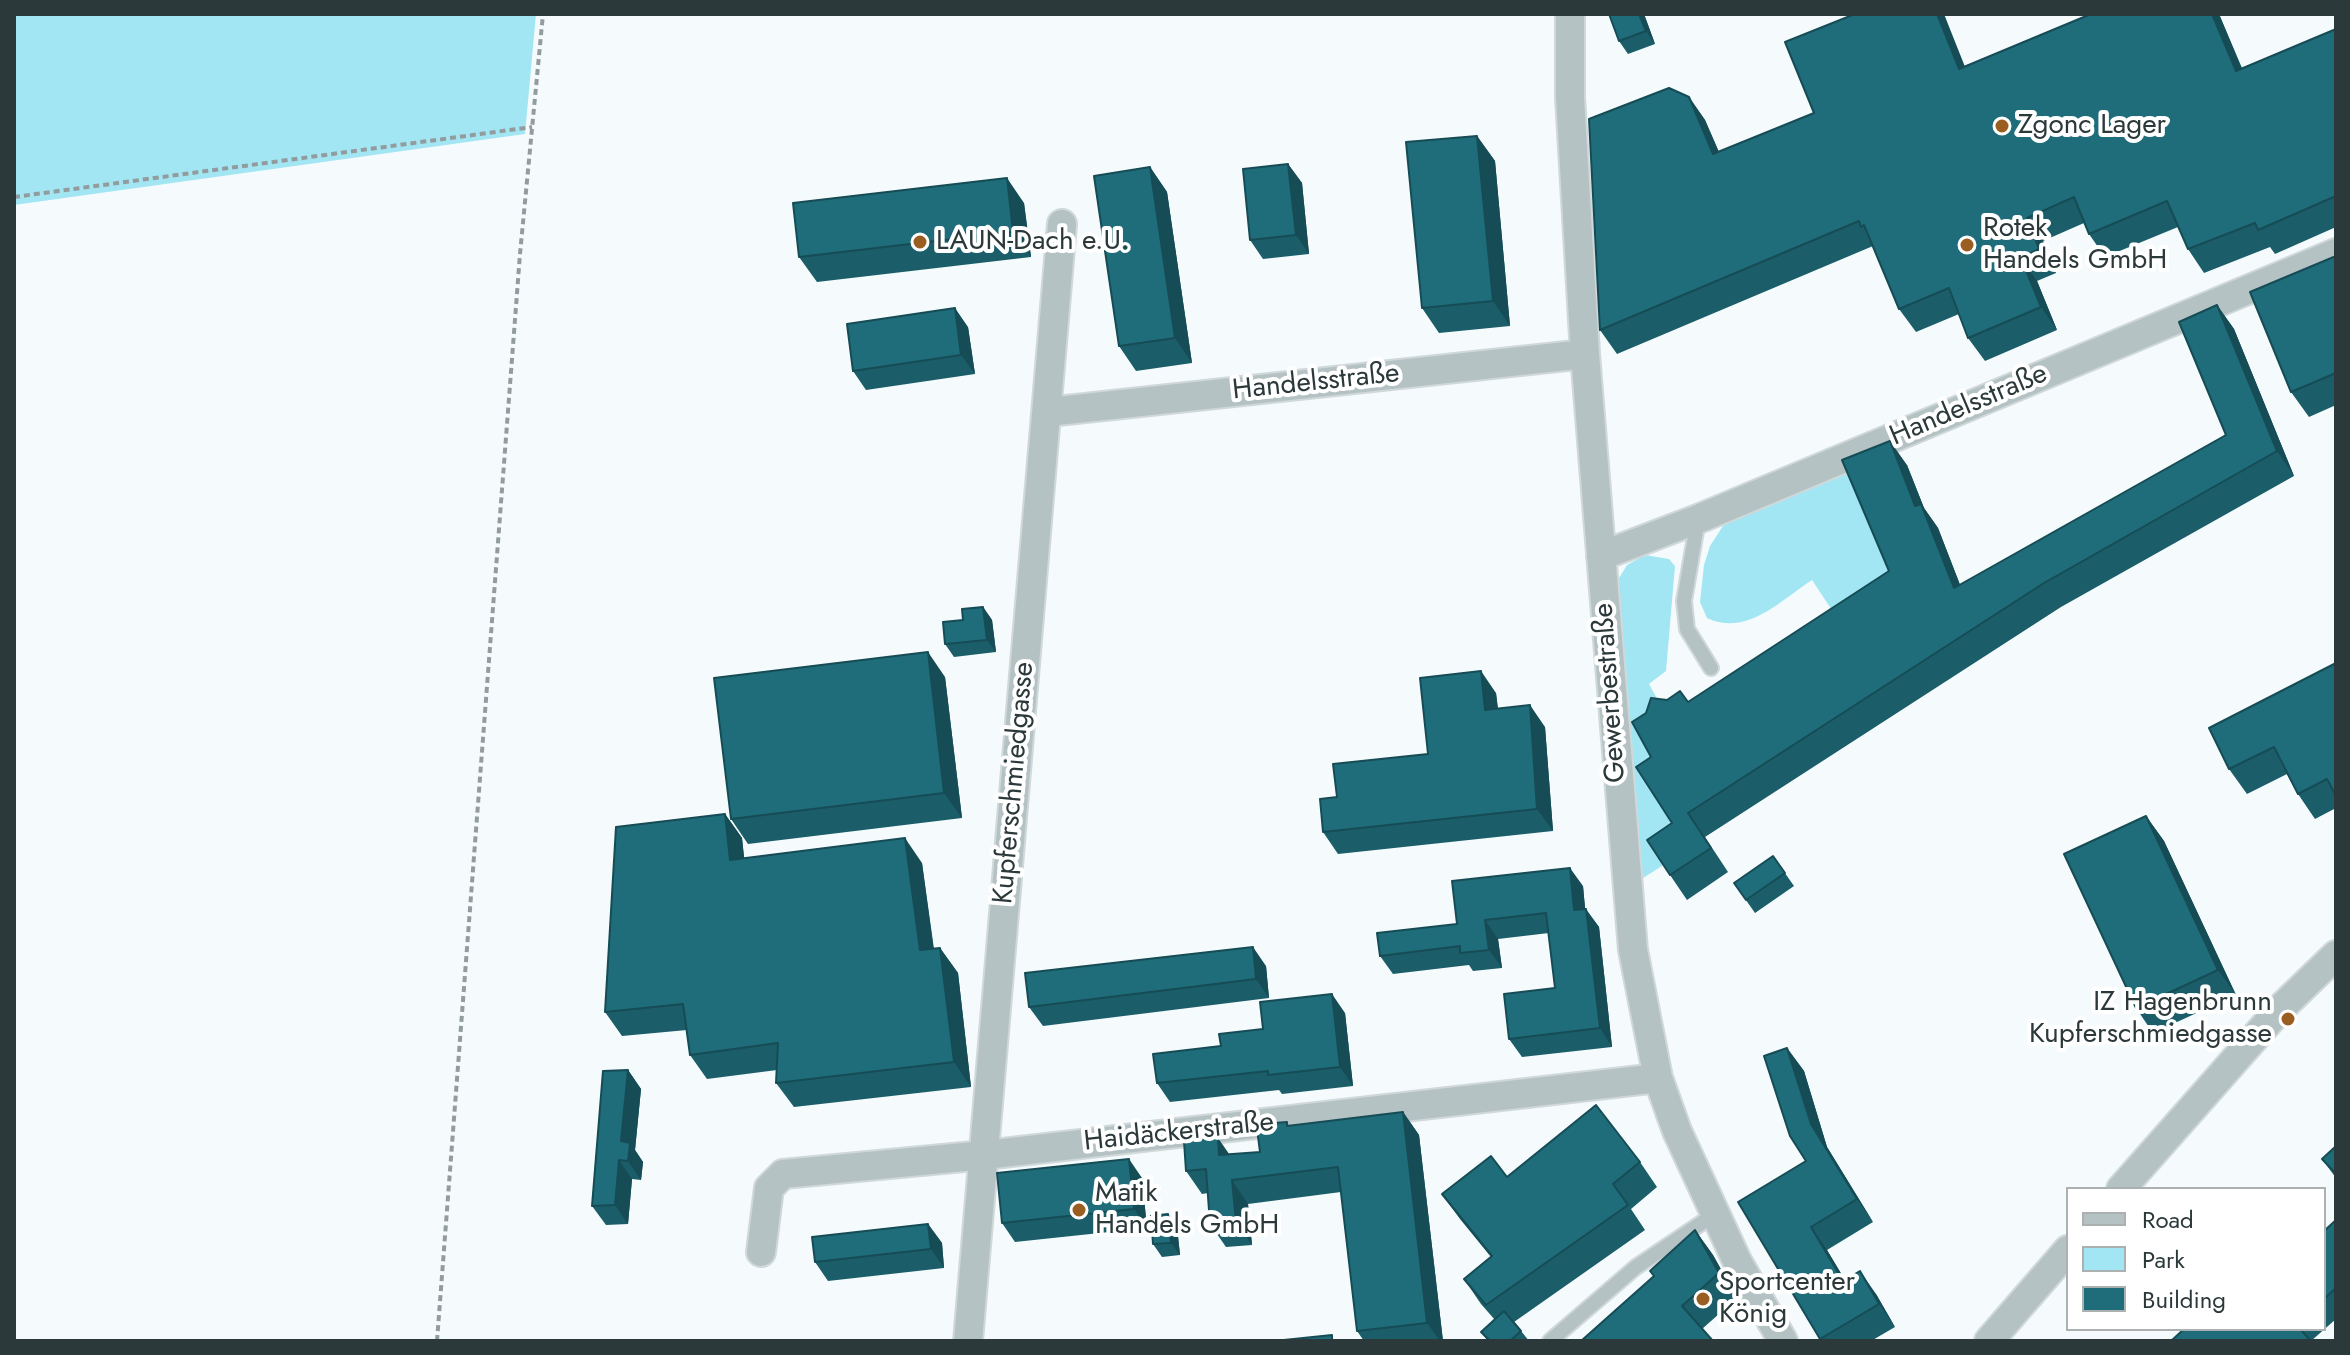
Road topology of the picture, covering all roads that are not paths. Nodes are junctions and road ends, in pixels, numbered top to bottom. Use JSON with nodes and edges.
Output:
{"nodes":[{"id":1,"x":1570,"y":14,"type":"edge"},
{"id":2,"x":1062,"y":224,"type":"dead end"},
{"id":3,"x":2336,"y":253,"type":"edge"},
{"id":4,"x":1585,"y":354,"type":"junction"},
{"id":5,"x":1048,"y":412,"type":"junction"},
{"id":6,"x":1698,"y":519,"type":"junction"},
{"id":7,"x":1601,"y":556,"type":"junction"},
{"id":8,"x":1711,"y":668,"type":"dead end"},
{"id":9,"x":2336,"y":955,"type":"edge"},
{"id":10,"x":1658,"y":1078,"type":"junction"},
{"id":11,"x":985,"y":1155,"type":"junction"},
{"id":12,"x":2123,"y":1187,"type":"edge"},
{"id":13,"x":1715,"y":1214,"type":"junction"},
{"id":14,"x":761,"y":1252,"type":"dead end"},
{"id":15,"x":2066,"y":1252,"type":"edge"},
{"id":16,"x":968,"y":1341,"type":"edge"},
{"id":17,"x":1550,"y":1341,"type":"edge"},
{"id":18,"x":1783,"y":1341,"type":"edge"},
{"id":19,"x":1989,"y":1341,"type":"edge"}],
"edges":[{"from":1,"to":4,"type":"street","name":"Gewerbestraße"},
{"from":2,"to":5,"type":"street","name":"Kupferschmiedgasse"},
{"from":3,"to":6,"type":"street","name":"Handelsstraße"},
{"from":4,"to":5,"type":"street","name":"Handelsstraße"},
{"from":4,"to":7,"type":"street","name":"Gewerbestraße"},
{"from":5,"to":11,"type":"street","name":"Kupferschmiedgasse"},
{"from":6,"to":7,"type":"street","name":"Handelsstraße"},
{"from":6,"to":8,"type":"lane"},
{"from":7,"to":10,"type":"street","name":"Gewerbestraße"},
{"from":9,"to":12,"type":"street"},
{"from":10,"to":11,"type":"street","name":"Haidäckerstraße"},
{"from":10,"to":13,"type":"street","name":"Gewerbestraße"},
{"from":11,"to":14,"type":"street","name":"Haidäckerstraße"},
{"from":11,"to":16,"type":"street","name":"Kupferschmiedgasse"},
{"from":13,"to":17,"type":"lane"},
{"from":13,"to":18,"type":"street","name":"Gewerbestraße"},
{"from":15,"to":19,"type":"street"}]}
